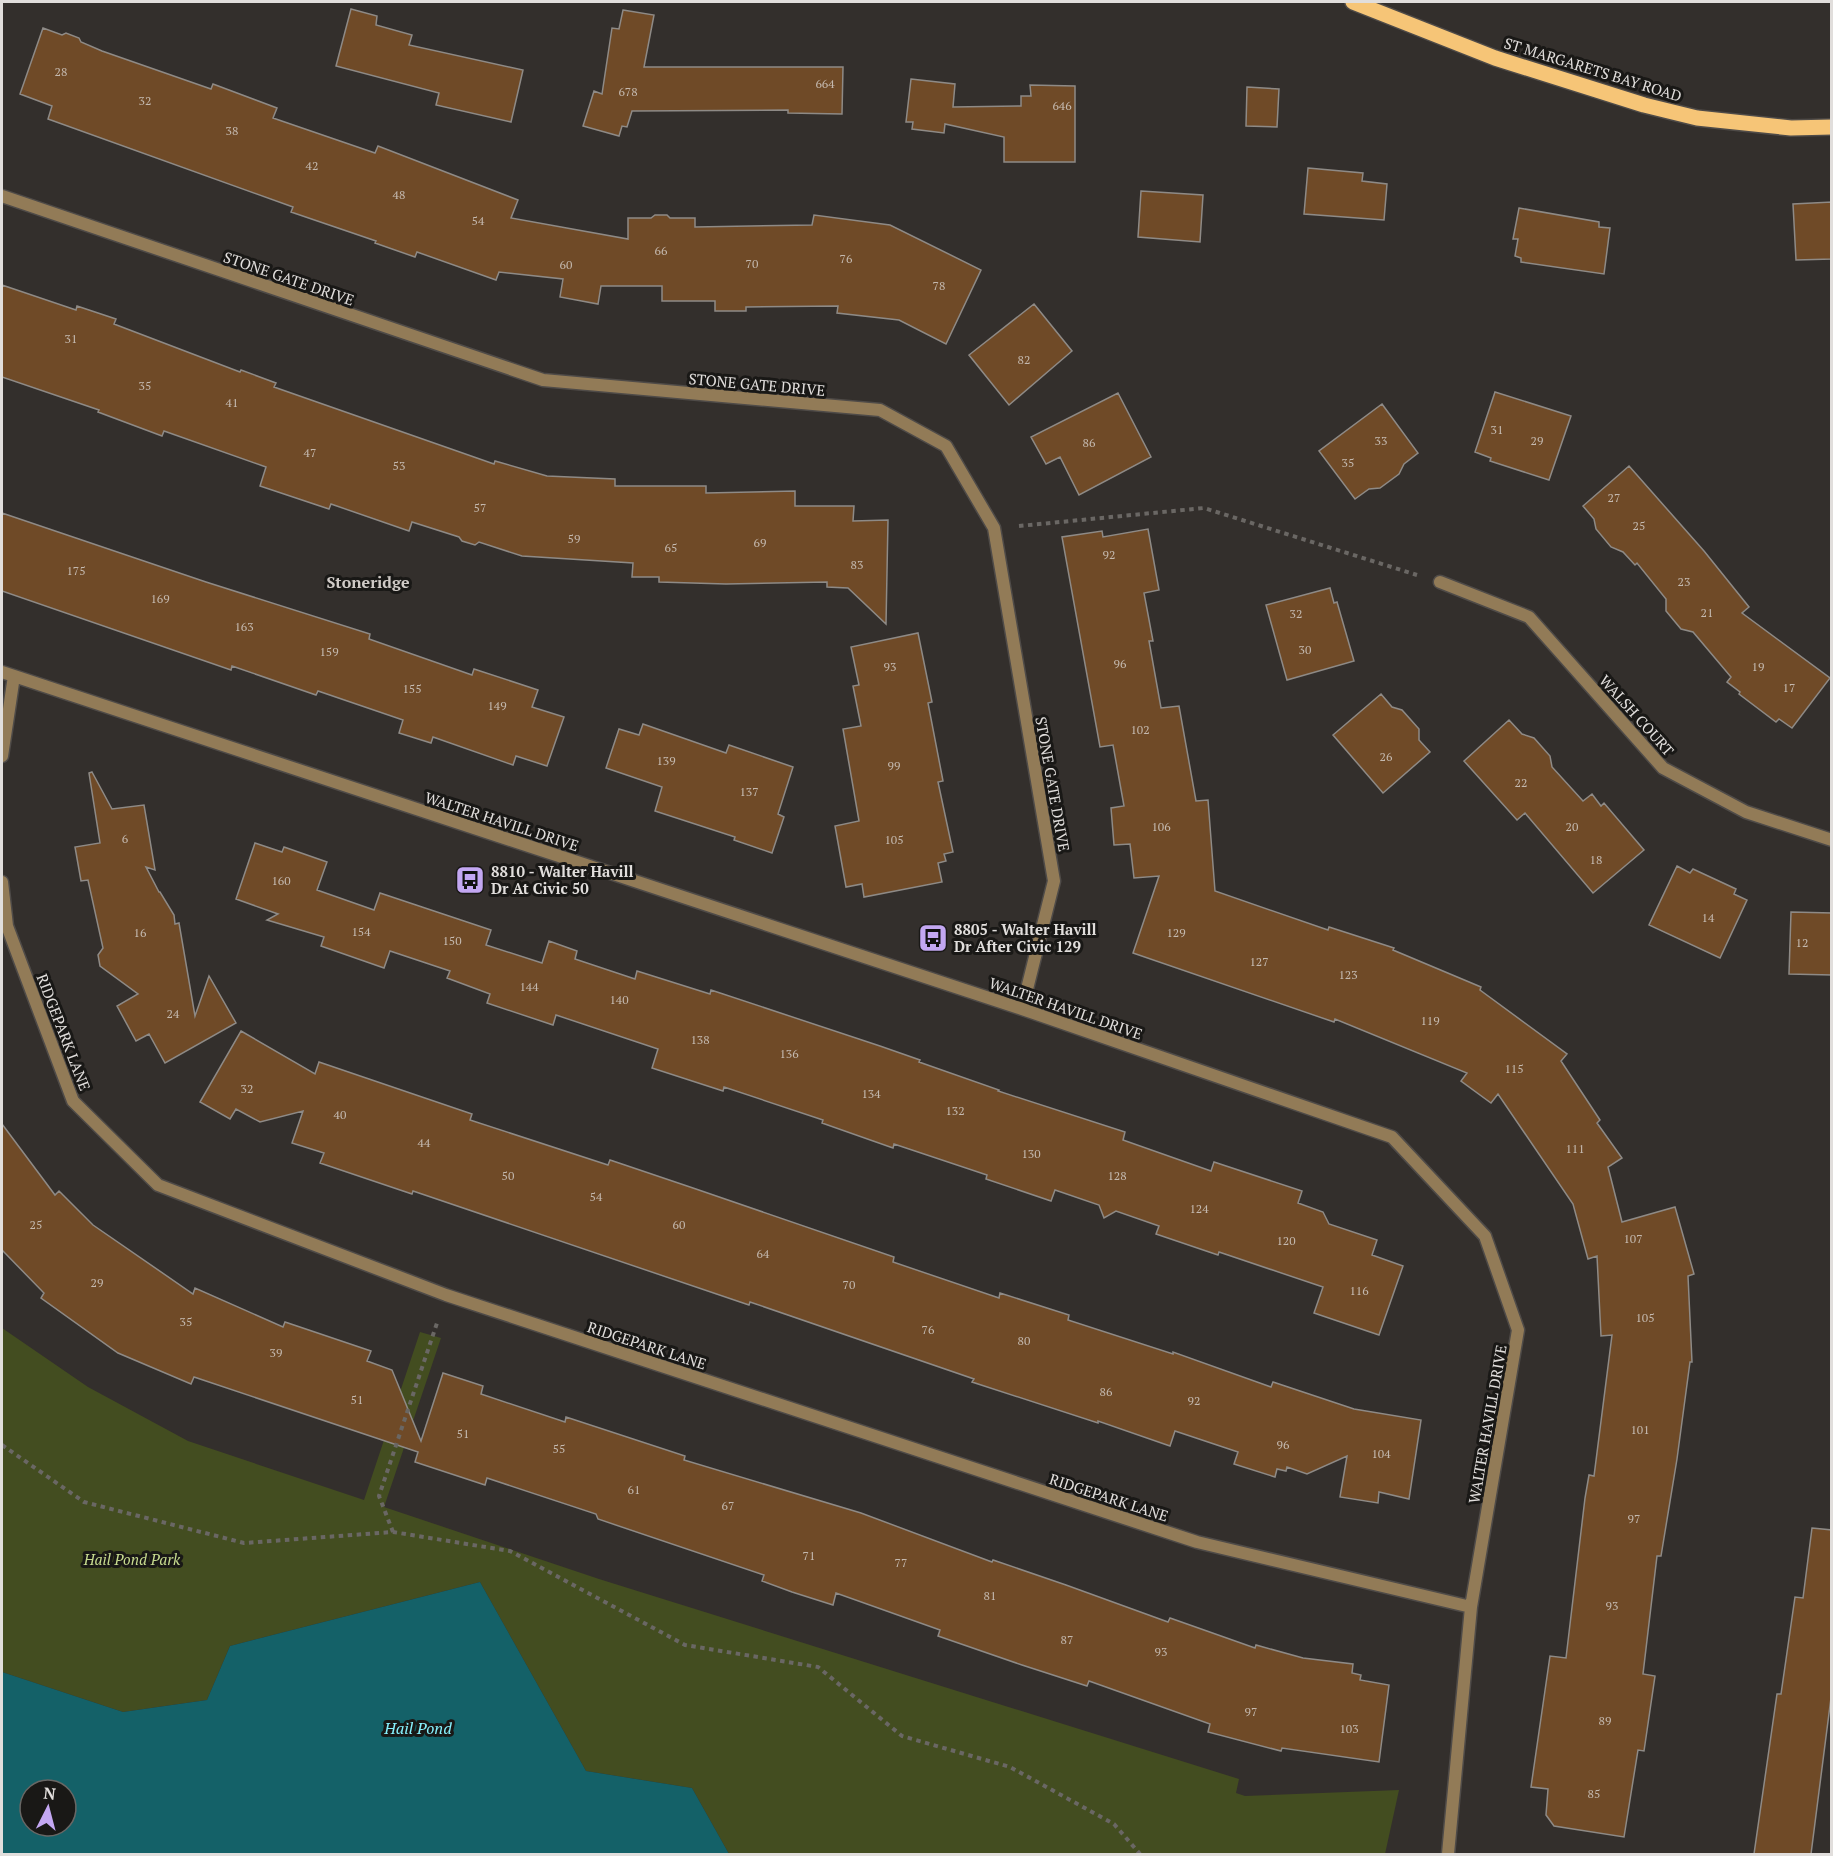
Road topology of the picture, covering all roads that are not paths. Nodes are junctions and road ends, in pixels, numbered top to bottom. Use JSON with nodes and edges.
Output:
{"nodes":[{"id":1,"x":1353,"y":2,"type":"edge"},
{"id":2,"x":1832,"y":127,"type":"edge"},
{"id":3,"x":2,"y":196,"type":"edge"},
{"id":4,"x":1440,"y":582,"type":"road end"},
{"id":5,"x":8,"y":674,"type":"edge"},
{"id":6,"x":2,"y":756,"type":"edge"},
{"id":7,"x":1832,"y":840,"type":"edge"},
{"id":8,"x":2,"y":882,"type":"edge"},
{"id":9,"x":1022,"y":1009,"type":"junction"},
{"id":10,"x":1471,"y":1607,"type":"junction"},
{"id":11,"x":1448,"y":1854,"type":"edge"}],
"edges":[{"from":1,"to":2,"type":"main road","name":"ST MARGARETS BAY ROAD"},
{"from":3,"to":9,"type":"street","name":"STONE GATE DRIVE"},
{"from":4,"to":7,"type":"street","name":"WALSH COURT"},
{"from":5,"to":6,"type":"street"},
{"from":5,"to":9,"type":"street","name":"WALTER HAVILL DRIVE"},
{"from":8,"to":10,"type":"street","name":"RIDGEPARK LANE"},
{"from":9,"to":10,"type":"street","name":"WALTER HAVILL DRIVE"},
{"from":10,"to":11,"type":"street","name":"WALTER HAVILL DRIVE"}]}
